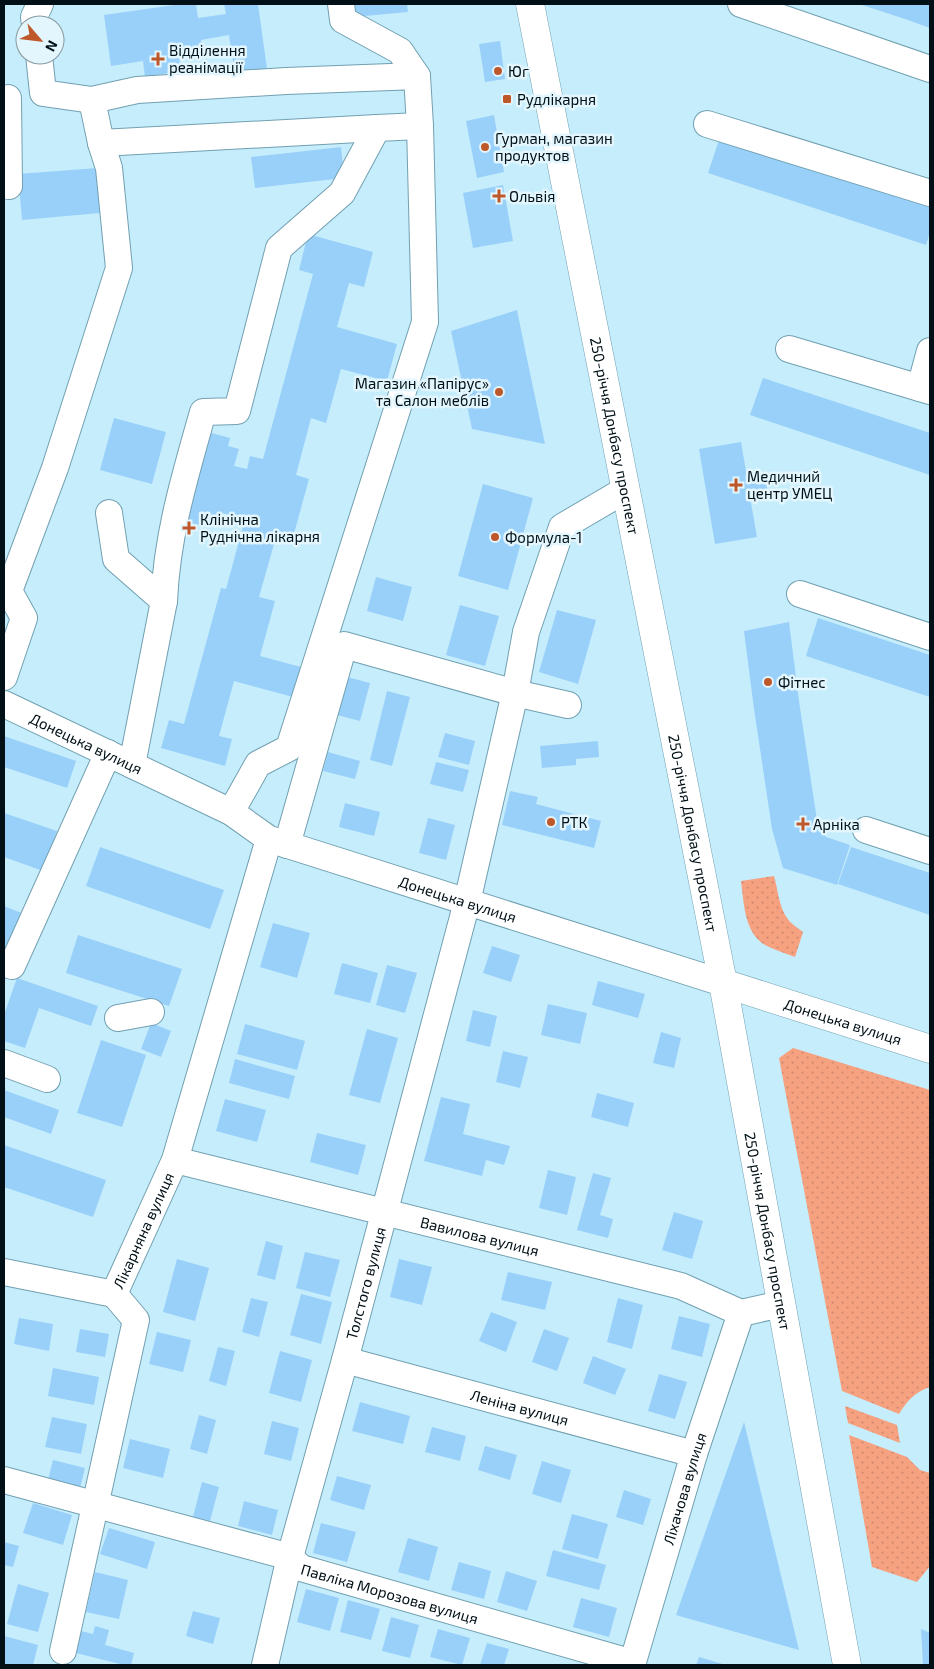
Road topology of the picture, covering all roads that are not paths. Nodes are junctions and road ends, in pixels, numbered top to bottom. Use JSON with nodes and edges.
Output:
{"nodes":[{"id":1,"x":341,"y":4,"type":"edge"},
{"id":2,"x":530,"y":4,"type":"edge"},
{"id":3,"x":741,"y":4,"type":"edge"},
{"id":4,"x":40,"y":65,"type":"edge"},
{"id":5,"x":930,"y":68,"type":"edge"},
{"id":6,"x":417,"y":76,"type":"junction"},
{"id":7,"x":43,"y":93,"type":"junction"},
{"id":8,"x":6,"y":98,"type":"edge"},
{"id":9,"x":92,"y":100,"type":"junction"},
{"id":10,"x":707,"y":124,"type":"dead end"},
{"id":11,"x":420,"y":126,"type":"junction"},
{"id":12,"x":377,"y":128,"type":"junction"},
{"id":13,"x":101,"y":143,"type":"junction"},
{"id":14,"x":10,"y":186,"type":"dead end"},
{"id":15,"x":930,"y":193,"type":"edge"},
{"id":16,"x":789,"y":349,"type":"dead end"},
{"id":17,"x":930,"y":351,"type":"edge"},
{"id":18,"x":925,"y":390,"type":"edge"},
{"id":19,"x":625,"y":490,"type":"junction"},
{"id":20,"x":109,"y":513,"type":"dead end"},
{"id":21,"x":800,"y":594,"type":"dead end"},
{"id":22,"x":164,"y":601,"type":"junction"},
{"id":23,"x":930,"y":637,"type":"edge"},
{"id":24,"x":4,"y":678,"type":"edge"},
{"id":25,"x":515,"y":693,"type":"junction"},
{"id":26,"x":4,"y":704,"type":"edge"},
{"id":27,"x":568,"y":705,"type":"dead end"},
{"id":28,"x":108,"y":753,"type":"junction"},
{"id":29,"x":132,"y":765,"type":"junction"},
{"id":30,"x":231,"y":812,"type":"junction"},
{"id":31,"x":866,"y":830,"type":"dead end"},
{"id":32,"x":278,"y":842,"type":"junction"},
{"id":33,"x":930,"y":851,"type":"edge"},
{"id":34,"x":466,"y":902,"type":"junction"},
{"id":35,"x":6,"y":972,"type":"edge"},
{"id":36,"x":723,"y":983,"type":"junction"},
{"id":37,"x":151,"y":1012,"type":"dead end"},
{"id":38,"x":118,"y":1018,"type":"dead end"},
{"id":39,"x":930,"y":1048,"type":"edge"},
{"id":40,"x":4,"y":1062,"type":"edge"},
{"id":41,"x":47,"y":1079,"type":"dead end"},
{"id":42,"x":175,"y":1160,"type":"junction"},
{"id":43,"x":384,"y":1212,"type":"junction"},
{"id":44,"x":4,"y":1272,"type":"edge"},
{"id":45,"x":114,"y":1294,"type":"junction"},
{"id":46,"x":780,"y":1304,"type":"junction"},
{"id":47,"x":742,"y":1313,"type":"junction"},
{"id":48,"x":345,"y":1360,"type":"junction"},
{"id":49,"x":694,"y":1454,"type":"junction"},
{"id":50,"x":4,"y":1480,"type":"edge"},
{"id":51,"x":95,"y":1504,"type":"junction"},
{"id":52,"x":290,"y":1557,"type":"junction"},
{"id":53,"x":63,"y":1651,"type":"dead end"},
{"id":54,"x":633,"y":1664,"type":"edge"},
{"id":55,"x":265,"y":1665,"type":"edge"},
{"id":56,"x":846,"y":1665,"type":"edge"}],
"edges":[{"from":1,"to":6,"type":"street"},
{"from":2,"to":19,"type":"main road","name":"250-річчя Донбасу проспект"},
{"from":3,"to":5,"type":"street"},
{"from":4,"to":7,"type":"street"},
{"from":6,"to":9,"type":"street"},
{"from":6,"to":11,"type":"street"},
{"from":7,"to":8,"type":"street"},
{"from":7,"to":9,"type":"street"},
{"from":8,"to":14,"type":"street"},
{"from":9,"to":13,"type":"street"},
{"from":10,"to":15,"type":"street"},
{"from":11,"to":12,"type":"street"},
{"from":11,"to":30,"type":"street"},
{"from":12,"to":13,"type":"street"},
{"from":12,"to":22,"type":"street"},
{"from":13,"to":24,"type":"street"},
{"from":16,"to":18,"type":"street"},
{"from":17,"to":18,"type":"street"},
{"from":19,"to":25,"type":"street","name":"Толстого вулиця"},
{"from":19,"to":36,"type":"main road","name":"250-річчя Донбасу проспект"},
{"from":20,"to":22,"type":"street"},
{"from":21,"to":23,"type":"street"},
{"from":22,"to":29,"type":"street"},
{"from":25,"to":27,"type":"street"},
{"from":25,"to":32,"type":"street","name":"Лікарняна вулиця"},
{"from":25,"to":34,"type":"street","name":"Толстого вулиця"},
{"from":26,"to":28,"type":"street","name":"Донецька вулиця"},
{"from":28,"to":29,"type":"street","name":"Донецька вулиця"},
{"from":28,"to":35,"type":"street"},
{"from":29,"to":30,"type":"street","name":"Донецька вулиця"},
{"from":30,"to":32,"type":"street","name":"Донецька вулиця"},
{"from":31,"to":33,"type":"street"},
{"from":32,"to":34,"type":"street","name":"Донецька вулиця"},
{"from":32,"to":42,"type":"street","name":"Лікарняна вулиця"},
{"from":34,"to":36,"type":"street","name":"Донецька вулиця"},
{"from":34,"to":43,"type":"street","name":"Толстого вулиця"},
{"from":36,"to":39,"type":"main road","name":"Донецька вулиця"},
{"from":36,"to":46,"type":"main road","name":"250-річчя Донбасу проспект"},
{"from":37,"to":38,"type":"street"},
{"from":40,"to":41,"type":"street"},
{"from":42,"to":43,"type":"street","name":"Вавилова вулиця"},
{"from":42,"to":45,"type":"street","name":"Лікарняна вулиця"},
{"from":43,"to":47,"type":"street","name":"Вавилова вулиця"},
{"from":43,"to":48,"type":"street","name":"Толстого вулиця"},
{"from":44,"to":45,"type":"street"},
{"from":45,"to":51,"type":"street","name":"Лікарняна вулиця"},
{"from":46,"to":47,"type":"street"},
{"from":46,"to":56,"type":"main road","name":"250-річчя Донбасу проспект"},
{"from":47,"to":49,"type":"street","name":"Ліхачова вулиця"},
{"from":48,"to":49,"type":"street","name":"Леніна вулиця"},
{"from":48,"to":52,"type":"street","name":"Толстого вулиця"},
{"from":49,"to":54,"type":"street","name":"Ліхачова вулиця"},
{"from":50,"to":51,"type":"street","name":"Павліка Морозова вулиця"},
{"from":51,"to":52,"type":"street","name":"Павліка Морозова вулиця"},
{"from":51,"to":53,"type":"street","name":"Лікарняна вулиця"},
{"from":52,"to":54,"type":"street","name":"Павліка Морозова вулиця"},
{"from":52,"to":55,"type":"street","name":"Толстого вулиця"}]}
